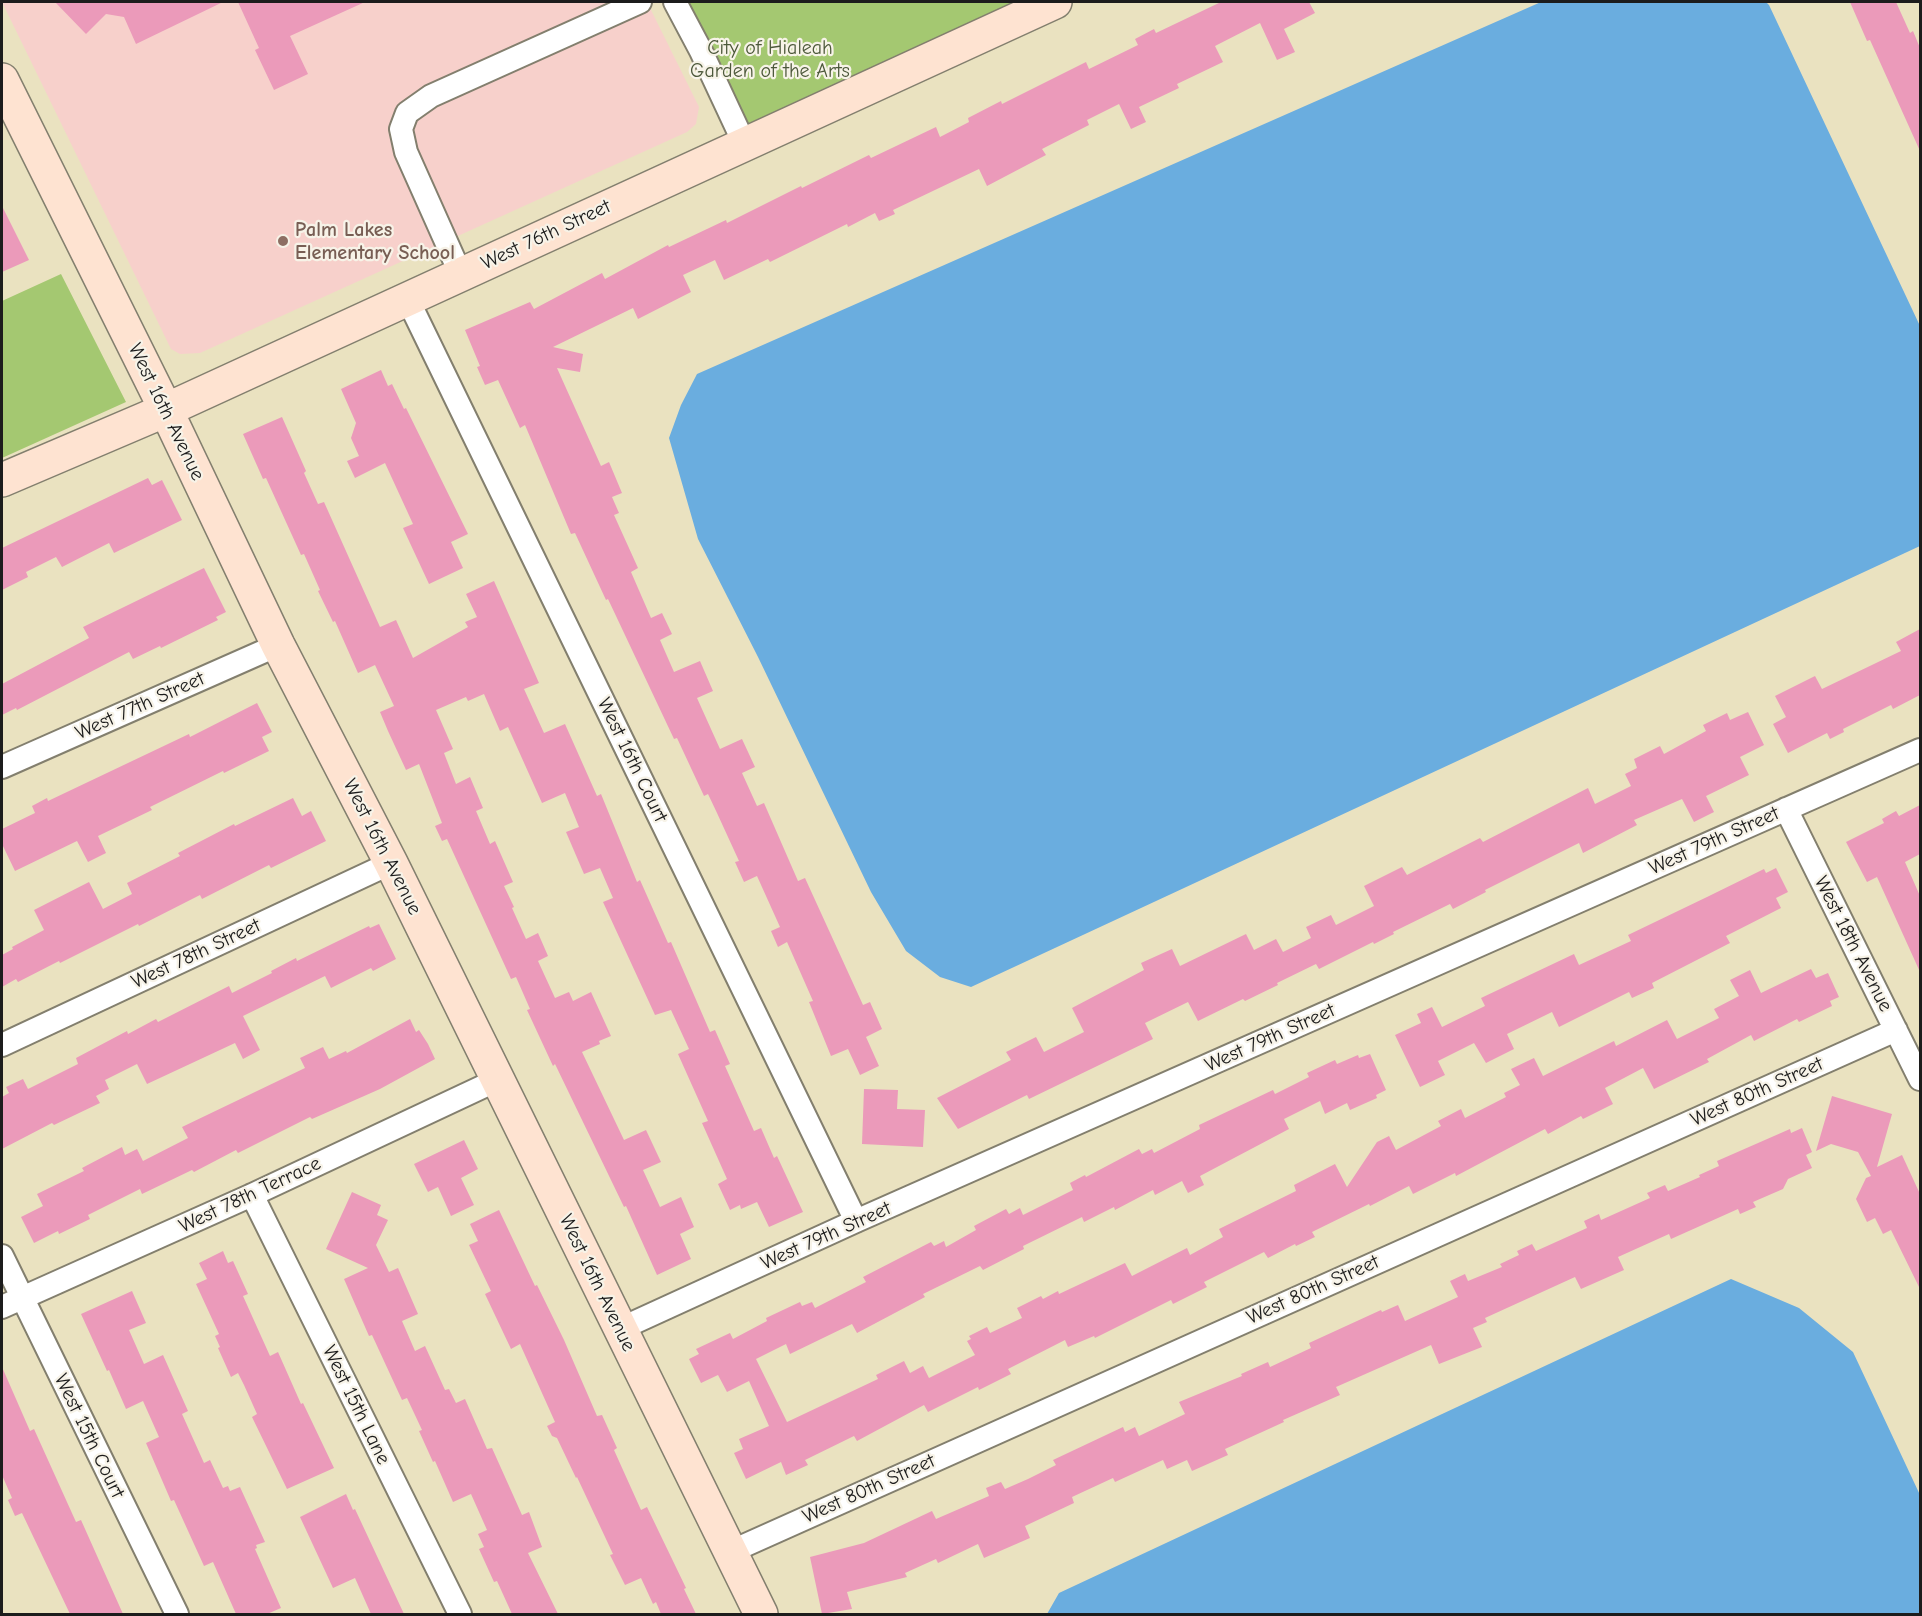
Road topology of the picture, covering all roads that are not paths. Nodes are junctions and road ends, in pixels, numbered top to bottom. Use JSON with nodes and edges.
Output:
{"nodes":[{"id":1,"x":640,"y":2,"type":"edge"},
{"id":2,"x":675,"y":2,"type":"edge"},
{"id":3,"x":1055,"y":2,"type":"edge"},
{"id":4,"x":2,"y":80,"type":"edge"},
{"id":5,"x":744,"y":143,"type":"junction"},
{"id":6,"x":461,"y":275,"type":"junction"},
{"id":7,"x":408,"y":300,"type":"junction"},
{"id":8,"x":166,"y":410,"type":"junction"},
{"id":9,"x":2,"y":480,"type":"edge"},
{"id":10,"x":279,"y":645,"type":"junction"},
{"id":11,"x":1920,"y":750,"type":"edge"},
{"id":12,"x":2,"y":767,"type":"edge"},
{"id":13,"x":1786,"y":809,"type":"junction"},
{"id":14,"x":390,"y":863,"type":"junction"},
{"id":15,"x":1896,"y":1030,"type":"junction"},
{"id":16,"x":2,"y":1045,"type":"edge"},
{"id":17,"x":1920,"y":1079,"type":"edge"},
{"id":18,"x":498,"y":1080,"type":"junction"},
{"id":19,"x":252,"y":1195,"type":"junction"},
{"id":20,"x":856,"y":1221,"type":"junction"},
{"id":21,"x":2,"y":1256,"type":"edge"},
{"id":22,"x":12,"y":1303,"type":"edge"},
{"id":23,"x":621,"y":1329,"type":"junction"},
{"id":24,"x":730,"y":1552,"type":"junction"},
{"id":25,"x":177,"y":1614,"type":"edge"},
{"id":26,"x":460,"y":1614,"type":"edge"},
{"id":27,"x":761,"y":1614,"type":"edge"}],
"edges":[{"from":1,"to":6,"type":"street"},
{"from":2,"to":5,"type":"street"},
{"from":3,"to":5,"type":"street","name":"West 76th Street"},
{"from":4,"to":8,"type":"street","name":"West 16th Avenue"},
{"from":5,"to":6,"type":"street","name":"West 76th Street"},
{"from":6,"to":7,"type":"street","name":"West 76th Street"},
{"from":7,"to":8,"type":"street","name":"West 76th Street"},
{"from":7,"to":20,"type":"street","name":"West 16th Court"},
{"from":8,"to":9,"type":"street","name":"West 76th Street"},
{"from":8,"to":10,"type":"street","name":"West 16th Avenue"},
{"from":10,"to":12,"type":"street","name":"West 77th Street"},
{"from":10,"to":14,"type":"street","name":"West 16th Avenue"},
{"from":11,"to":13,"type":"street","name":"West 79th Street"},
{"from":13,"to":15,"type":"street","name":"West 18th Avenue"},
{"from":13,"to":20,"type":"street","name":"West 79th Street"},
{"from":14,"to":16,"type":"street","name":"West 78th Street"},
{"from":14,"to":18,"type":"street","name":"West 16th Avenue"},
{"from":15,"to":17,"type":"street","name":"West 18th Avenue"},
{"from":15,"to":24,"type":"street","name":"West 80th Street"},
{"from":18,"to":19,"type":"street","name":"West 78th Terrace"},
{"from":18,"to":23,"type":"street","name":"West 16th Avenue"},
{"from":19,"to":22,"type":"street","name":"West 78th Terrace"},
{"from":19,"to":26,"type":"street","name":"West 15th Lane"},
{"from":20,"to":23,"type":"street","name":"West 79th Street"},
{"from":21,"to":22,"type":"street","name":"West 15th Court"},
{"from":22,"to":25,"type":"street","name":"West 15th Court"},
{"from":23,"to":24,"type":"street","name":"West 16th Avenue"},
{"from":24,"to":27,"type":"street","name":"West 16th Avenue"}]}
